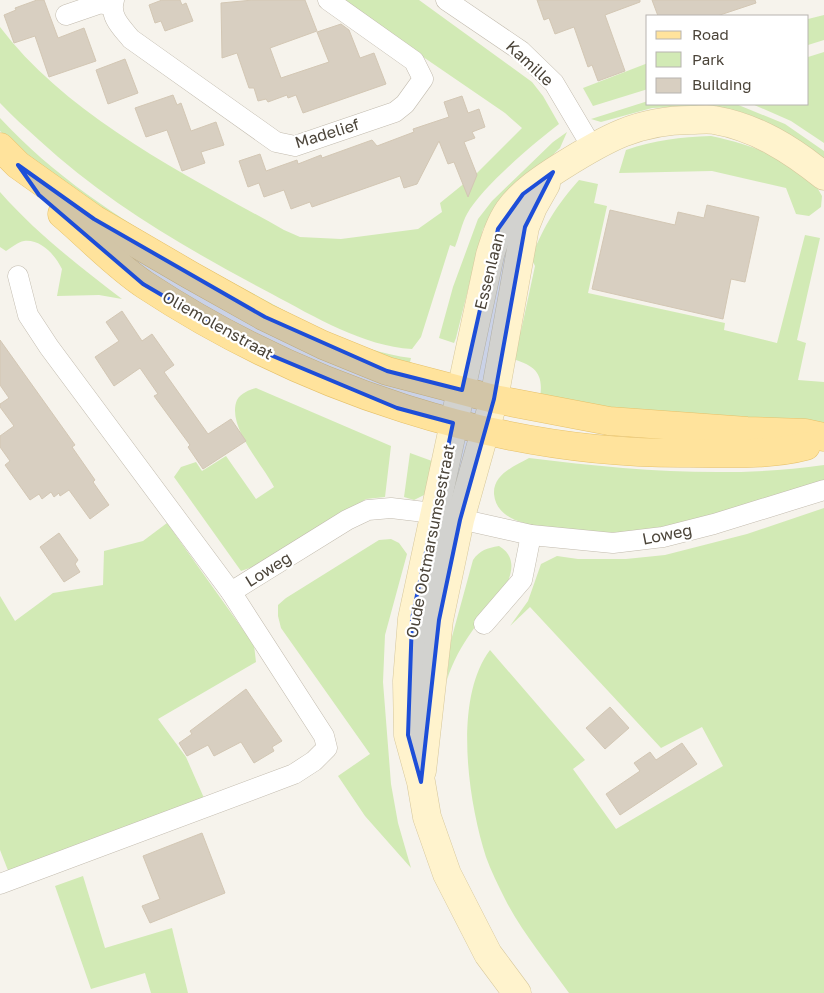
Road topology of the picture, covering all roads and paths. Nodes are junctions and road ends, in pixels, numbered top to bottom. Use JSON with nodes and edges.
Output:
{"nodes":[{"id":1,"x":328,"y":0,"type":"edge"},
{"id":2,"x":446,"y":0,"type":"edge"},
{"id":3,"x":113,"y":3,"type":"edge"},
{"id":4,"x":66,"y":15,"type":"dead end"},
{"id":5,"x":592,"y":147,"type":"junction"},
{"id":6,"x":9,"y":156,"type":"edge"},
{"id":7,"x":553,"y":172,"type":"junction"},
{"id":8,"x":824,"y":176,"type":"edge"},
{"id":9,"x":18,"y":276,"type":"dead end"},
{"id":10,"x":462,"y":390,"type":"junction"},
{"id":11,"x":494,"y":399,"type":"junction"},
{"id":12,"x":453,"y":423,"type":"junction"},
{"id":13,"x":485,"y":432,"type":"junction"},
{"id":14,"x":824,"y":437,"type":"edge"},
{"id":15,"x":824,"y":441,"type":"edge"},
{"id":16,"x":824,"y":490,"type":"edge"},
{"id":17,"x":434,"y":514,"type":"junction"},
{"id":18,"x":460,"y":520,"type":"junction"},
{"id":19,"x":531,"y":534,"type":"junction"},
{"id":20,"x":231,"y":592,"type":"junction"},
{"id":21,"x":484,"y":624,"type":"dead end"},
{"id":22,"x":421,"y":782,"type":"junction"},
{"id":23,"x":0,"y":884,"type":"edge"},
{"id":24,"x":517,"y":993,"type":"edge"}],
"edges":[{"from":1,"to":3,"type":"street","name":"Madelief"},
{"from":2,"to":5,"type":"street","name":"Kamille"},
{"from":3,"to":4,"type":"street","name":"Madelief"},
{"from":5,"to":7,"type":"main road","name":"Essenlaan"},
{"from":5,"to":8,"type":"main road","name":"Essenlaan"},
{"from":6,"to":10,"type":"main road","name":"Oliemolenstraat"},
{"from":6,"to":12,"type":"main road","name":"Oliemolenstraat"},
{"from":7,"to":10,"type":"main road","name":"Essenlaan"},
{"from":7,"to":11,"type":"main road","name":"Essenlaan"},
{"from":9,"to":20,"type":"street"},
{"from":10,"to":11,"type":"main road","name":"Oliemolenstraat"},
{"from":10,"to":12,"type":"main road","name":"Oude Ootmarsumsestraat"},
{"from":11,"to":13,"type":"main road","name":"Oude Ootmarsumsestraat"},
{"from":11,"to":14,"type":"main road","name":"Oliemolenstraat"},
{"from":12,"to":13,"type":"main road","name":"Oliemolenstraat"},
{"from":12,"to":17,"type":"main road","name":"Oude Ootmarsumsestraat"},
{"from":13,"to":15,"type":"main road","name":"Oliemolenstraat"},
{"from":13,"to":18,"type":"main road","name":"Oude Ootmarsumsestraat"},
{"from":16,"to":19,"type":"street","name":"Loweg"},
{"from":17,"to":18,"type":"street","name":"Loweg"},
{"from":17,"to":20,"type":"street","name":"Loweg"},
{"from":17,"to":22,"type":"main road","name":"Oude Ootmarsumsestraat"},
{"from":18,"to":19,"type":"street","name":"Loweg"},
{"from":18,"to":22,"type":"main road","name":"Oude Ootmarsumsestraat"},
{"from":19,"to":21,"type":"street"},
{"from":20,"to":23,"type":"street","name":"Loweg"},
{"from":22,"to":24,"type":"main road","name":"Oude Ootmarsumsestraat"}]}
